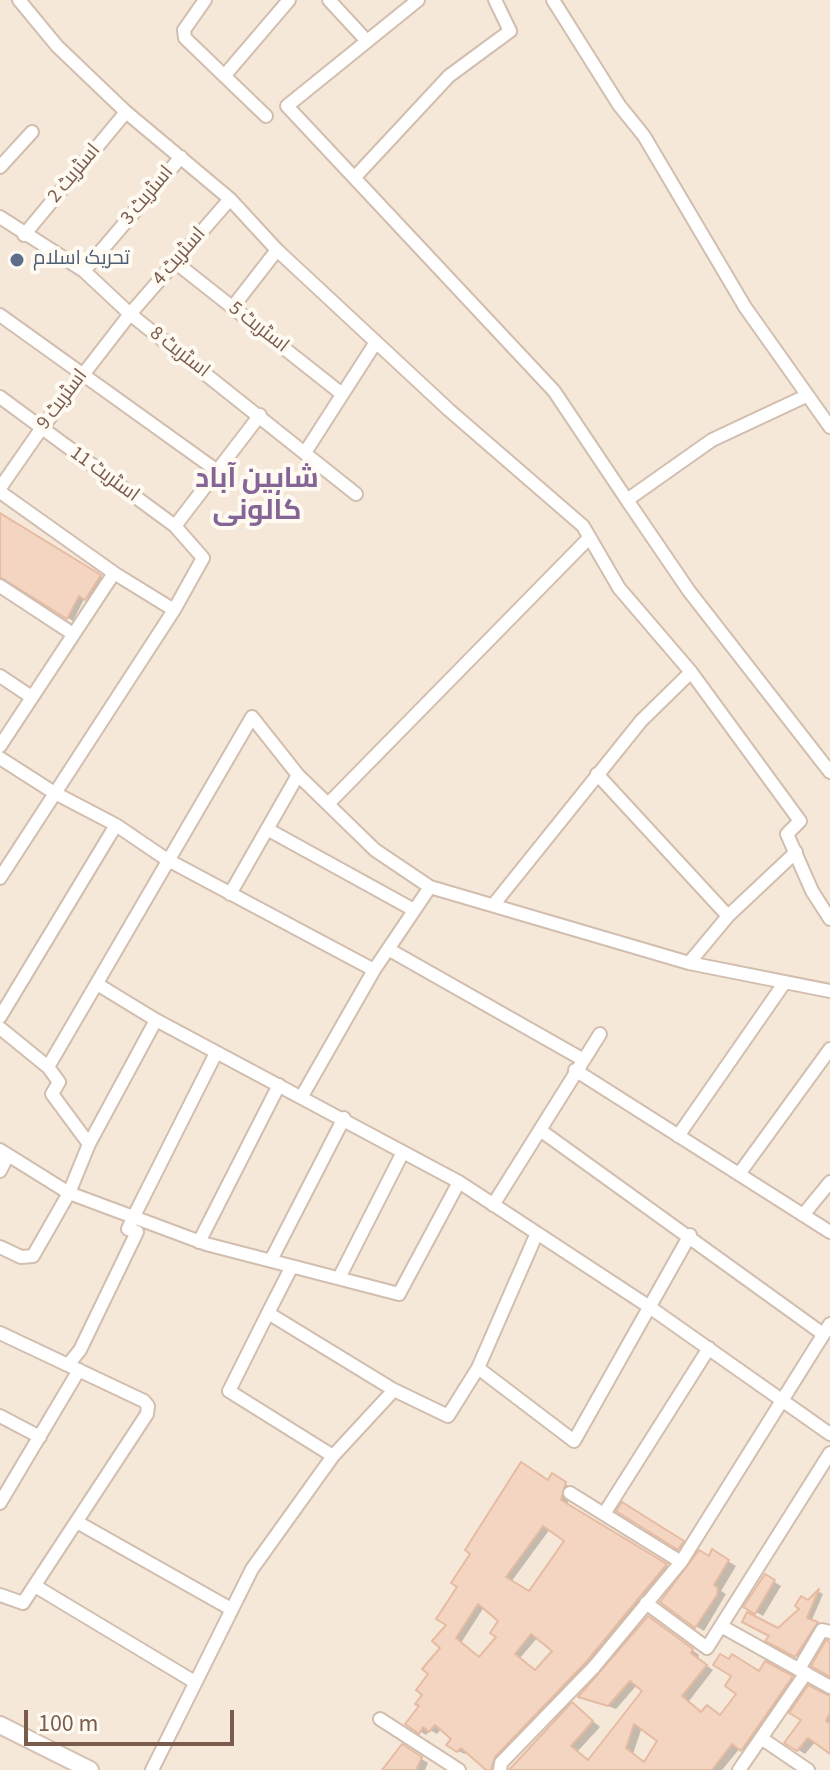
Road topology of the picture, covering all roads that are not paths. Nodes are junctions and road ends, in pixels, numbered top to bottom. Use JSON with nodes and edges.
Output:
{"nodes":[{"id":1,"x":19,"y":0,"type":"edge"},
{"id":2,"x":205,"y":0,"type":"edge"},
{"id":3,"x":289,"y":0,"type":"edge"},
{"id":4,"x":329,"y":0,"type":"edge"},
{"id":5,"x":418,"y":0,"type":"edge"},
{"id":6,"x":495,"y":0,"type":"edge"},
{"id":7,"x":553,"y":0,"type":"edge"},
{"id":8,"x":366,"y":40,"type":"junction"},
{"id":9,"x":225,"y":75,"type":"junction"},
{"id":10,"x":126,"y":112,"type":"junction"},
{"id":11,"x":266,"y":116,"type":"dead end"},
{"id":12,"x":32,"y":132,"type":"dead end"},
{"id":13,"x":181,"y":157,"type":"junction"},
{"id":14,"x":0,"y":167,"type":"edge"},
{"id":15,"x":355,"y":177,"type":"junction"},
{"id":16,"x":230,"y":199,"type":"junction"},
{"id":17,"x":0,"y":217,"type":"edge"},
{"id":18,"x":24,"y":235,"type":"junction"},
{"id":19,"x":277,"y":250,"type":"junction"},
{"id":20,"x":175,"y":262,"type":"junction"},
{"id":21,"x":84,"y":271,"type":"junction"},
{"id":22,"x":232,"y":308,"type":"junction"},
{"id":23,"x":130,"y":314,"type":"junction"},
{"id":24,"x":0,"y":315,"type":"edge"},
{"id":25,"x":376,"y":342,"type":"junction"},
{"id":26,"x":84,"y":373,"type":"junction"},
{"id":27,"x":342,"y":394,"type":"junction"},
{"id":28,"x":806,"y":396,"type":"junction"},
{"id":29,"x":0,"y":397,"type":"edge"},
{"id":30,"x":260,"y":415,"type":"junction"},
{"id":31,"x":830,"y":427,"type":"edge"},
{"id":32,"x":41,"y":429,"type":"junction"},
{"id":33,"x":306,"y":451,"type":"junction"},
{"id":34,"x":216,"y":470,"type":"junction"},
{"id":35,"x":0,"y":490,"type":"edge"},
{"id":36,"x":356,"y":494,"type":"dead end"},
{"id":37,"x":627,"y":500,"type":"junction"},
{"id":38,"x":175,"y":526,"type":"junction"},
{"id":39,"x":589,"y":538,"type":"junction"},
{"id":40,"x":114,"y":573,"type":"junction"},
{"id":41,"x":0,"y":586,"type":"edge"},
{"id":42,"x":174,"y":610,"type":"junction"},
{"id":43,"x":73,"y":634,"type":"junction"},
{"id":44,"x":691,"y":672,"type":"junction"},
{"id":45,"x":0,"y":676,"type":"edge"},
{"id":46,"x":30,"y":696,"type":"junction"},
{"id":47,"x":0,"y":746,"type":"edge"},
{"id":48,"x":0,"y":758,"type":"edge"},
{"id":49,"x":830,"y":772,"type":"edge"},
{"id":50,"x":597,"y":774,"type":"junction"},
{"id":51,"x":298,"y":775,"type":"junction"},
{"id":52,"x":53,"y":792,"type":"junction"},
{"id":53,"x":328,"y":804,"type":"junction"},
{"id":54,"x":116,"y":825,"type":"junction"},
{"id":55,"x":267,"y":829,"type":"junction"},
{"id":56,"x":796,"y":852,"type":"junction"},
{"id":57,"x":166,"y":859,"type":"junction"},
{"id":58,"x":0,"y":878,"type":"edge"},
{"id":59,"x":430,"y":887,"type":"junction"},
{"id":60,"x":230,"y":894,"type":"junction"},
{"id":61,"x":494,"y":904,"type":"junction"},
{"id":62,"x":414,"y":910,"type":"junction"},
{"id":63,"x":728,"y":916,"type":"junction"},
{"id":64,"x":830,"y":919,"type":"edge"},
{"id":65,"x":388,"y":949,"type":"junction"},
{"id":66,"x":689,"y":963,"type":"junction"},
{"id":67,"x":374,"y":970,"type":"junction"},
{"id":68,"x":785,"y":982,"type":"junction"},
{"id":69,"x":97,"y":984,"type":"junction"},
{"id":70,"x":830,"y":991,"type":"edge"},
{"id":71,"x":0,"y":1017,"type":"edge"},
{"id":72,"x":156,"y":1020,"type":"junction"},
{"id":73,"x":0,"y":1028,"type":"edge"},
{"id":74,"x":600,"y":1034,"type":"dead end"},
{"id":75,"x":830,"y":1049,"type":"edge"},
{"id":76,"x":216,"y":1053,"type":"junction"},
{"id":77,"x":578,"y":1065,"type":"junction"},
{"id":78,"x":48,"y":1067,"type":"junction"},
{"id":79,"x":279,"y":1085,"type":"junction"},
{"id":80,"x":302,"y":1096,"type":"junction"},
{"id":81,"x":344,"y":1118,"type":"junction"},
{"id":82,"x":540,"y":1130,"type":"junction"},
{"id":83,"x":678,"y":1136,"type":"junction"},
{"id":84,"x":89,"y":1144,"type":"junction"},
{"id":85,"x":4,"y":1152,"type":"edge"},
{"id":86,"x":403,"y":1152,"type":"junction"},
{"id":87,"x":0,"y":1171,"type":"edge"},
{"id":88,"x":739,"y":1174,"type":"junction"},
{"id":89,"x":459,"y":1182,"type":"junction"},
{"id":90,"x":830,"y":1182,"type":"edge"},
{"id":91,"x":69,"y":1193,"type":"junction"},
{"id":92,"x":493,"y":1205,"type":"junction"},
{"id":93,"x":803,"y":1215,"type":"junction"},
{"id":94,"x":134,"y":1216,"type":"junction"},
{"id":95,"x":830,"y":1232,"type":"edge"},
{"id":96,"x":537,"y":1233,"type":"junction"},
{"id":97,"x":690,"y":1235,"type":"junction"},
{"id":98,"x":199,"y":1242,"type":"junction"},
{"id":99,"x":0,"y":1247,"type":"edge"},
{"id":100,"x":271,"y":1260,"type":"junction"},
{"id":101,"x":291,"y":1268,"type":"junction"},
{"id":102,"x":340,"y":1276,"type":"junction"},
{"id":103,"x":648,"y":1306,"type":"junction"},
{"id":104,"x":268,"y":1313,"type":"junction"},
{"id":105,"x":826,"y":1329,"type":"edge"},
{"id":106,"x":0,"y":1333,"type":"edge"},
{"id":107,"x":709,"y":1348,"type":"junction"},
{"id":108,"x":74,"y":1368,"type":"junction"},
{"id":109,"x":478,"y":1368,"type":"junction"},
{"id":110,"x":394,"y":1390,"type":"junction"},
{"id":111,"x":781,"y":1398,"type":"junction"},
{"id":112,"x":0,"y":1416,"type":"edge"},
{"id":113,"x":830,"y":1434,"type":"edge"},
{"id":114,"x":40,"y":1437,"type":"junction"},
{"id":115,"x":830,"y":1453,"type":"edge"},
{"id":116,"x":333,"y":1456,"type":"junction"},
{"id":117,"x":570,"y":1493,"type":"dead end"},
{"id":118,"x":1,"y":1498,"type":"edge"},
{"id":119,"x":604,"y":1514,"type":"junction"},
{"id":120,"x":77,"y":1522,"type":"junction"},
{"id":121,"x":681,"y":1562,"type":"junction"},
{"id":122,"x":35,"y":1586,"type":"junction"},
{"id":123,"x":0,"y":1595,"type":"edge"},
{"id":124,"x":646,"y":1603,"type":"junction"},
{"id":125,"x":231,"y":1609,"type":"junction"},
{"id":126,"x":721,"y":1626,"type":"junction"},
{"id":127,"x":830,"y":1632,"type":"edge"},
{"id":128,"x":803,"y":1671,"type":"junction"},
{"id":129,"x":193,"y":1681,"type":"junction"},
{"id":130,"x":830,"y":1687,"type":"edge"},
{"id":131,"x":380,"y":1719,"type":"dead end"},
{"id":132,"x":0,"y":1725,"type":"edge"},
{"id":133,"x":761,"y":1738,"type":"junction"},
{"id":134,"x":90,"y":1770,"type":"edge"},
{"id":135,"x":152,"y":1770,"type":"edge"},
{"id":136,"x":459,"y":1770,"type":"edge"},
{"id":137,"x":500,"y":1770,"type":"edge"},
{"id":138,"x":739,"y":1770,"type":"edge"},
{"id":139,"x":808,"y":1770,"type":"edge"}],
"edges":[{"from":1,"to":10,"type":"street"},
{"from":2,"to":9,"type":"street"},
{"from":3,"to":9,"type":"street"},
{"from":4,"to":8,"type":"street"},
{"from":5,"to":8,"type":"street"},
{"from":6,"to":15,"type":"street"},
{"from":7,"to":28,"type":"street"},
{"from":8,"to":15,"type":"street"},
{"from":9,"to":11,"type":"street"},
{"from":10,"to":13,"type":"street"},
{"from":10,"to":18,"type":"street","name":"اسٹریٹ 2"},
{"from":12,"to":14,"type":"street"},
{"from":13,"to":16,"type":"street"},
{"from":13,"to":21,"type":"street","name":"اسٹریٹ 3"},
{"from":15,"to":37,"type":"street"},
{"from":16,"to":19,"type":"street"},
{"from":16,"to":20,"type":"street","name":"اسٹریٹ 4"},
{"from":17,"to":18,"type":"street","name":"اسٹریٹ 8"},
{"from":18,"to":21,"type":"street","name":"اسٹریٹ 8"},
{"from":19,"to":22,"type":"street"},
{"from":19,"to":25,"type":"street"},
{"from":20,"to":22,"type":"street","name":"اسٹریٹ 5"},
{"from":20,"to":23,"type":"street","name":"اسٹریٹ 4"},
{"from":21,"to":23,"type":"street","name":"اسٹریٹ 8"},
{"from":22,"to":27,"type":"street","name":"اسٹریٹ 5"},
{"from":23,"to":26,"type":"street","name":"اسٹریٹ 9"},
{"from":23,"to":30,"type":"street","name":"اسٹریٹ 8"},
{"from":24,"to":26,"type":"street"},
{"from":25,"to":27,"type":"street"},
{"from":25,"to":39,"type":"street"},
{"from":26,"to":32,"type":"street","name":"اسٹریٹ 9"},
{"from":26,"to":34,"type":"street"},
{"from":27,"to":33,"type":"street"},
{"from":28,"to":31,"type":"street"},
{"from":28,"to":37,"type":"street"},
{"from":29,"to":32,"type":"street","name":"اسٹریٹ 11"},
{"from":30,"to":33,"type":"street","name":"اسٹریٹ 8"},
{"from":30,"to":34,"type":"street"},
{"from":32,"to":35,"type":"street","name":"اسٹریٹ 9"},
{"from":32,"to":38,"type":"street","name":"اسٹریٹ 11"},
{"from":33,"to":36,"type":"street","name":"اسٹریٹ 8"},
{"from":34,"to":38,"type":"street"},
{"from":35,"to":40,"type":"street"},
{"from":37,"to":49,"type":"street"},
{"from":38,"to":42,"type":"street","name":"اسٹریٹ 11"},
{"from":39,"to":44,"type":"street"},
{"from":39,"to":53,"type":"street"},
{"from":40,"to":42,"type":"street"},
{"from":40,"to":43,"type":"street"},
{"from":41,"to":43,"type":"street"},
{"from":42,"to":52,"type":"street"},
{"from":43,"to":46,"type":"street"},
{"from":44,"to":50,"type":"street"},
{"from":44,"to":56,"type":"street"},
{"from":45,"to":46,"type":"street"},
{"from":46,"to":47,"type":"street"},
{"from":48,"to":52,"type":"street"},
{"from":50,"to":61,"type":"street"},
{"from":50,"to":63,"type":"street"},
{"from":51,"to":53,"type":"street"},
{"from":51,"to":55,"type":"street"},
{"from":51,"to":57,"type":"street"},
{"from":52,"to":54,"type":"street"},
{"from":52,"to":58,"type":"street"},
{"from":53,"to":59,"type":"street"},
{"from":54,"to":57,"type":"street"},
{"from":54,"to":71,"type":"street"},
{"from":55,"to":60,"type":"street"},
{"from":55,"to":62,"type":"street"},
{"from":56,"to":63,"type":"street"},
{"from":56,"to":64,"type":"street"},
{"from":57,"to":60,"type":"street"},
{"from":57,"to":69,"type":"street"},
{"from":59,"to":61,"type":"street"},
{"from":59,"to":62,"type":"street"},
{"from":60,"to":67,"type":"street"},
{"from":61,"to":66,"type":"street"},
{"from":62,"to":65,"type":"street"},
{"from":63,"to":66,"type":"street"},
{"from":65,"to":67,"type":"street"},
{"from":65,"to":77,"type":"street"},
{"from":66,"to":68,"type":"street"},
{"from":67,"to":80,"type":"street"},
{"from":68,"to":70,"type":"street"},
{"from":68,"to":83,"type":"street"},
{"from":69,"to":72,"type":"street"},
{"from":69,"to":78,"type":"street"},
{"from":72,"to":76,"type":"street"},
{"from":72,"to":84,"type":"street"},
{"from":73,"to":78,"type":"street"},
{"from":74,"to":77,"type":"street"},
{"from":75,"to":88,"type":"street"},
{"from":76,"to":79,"type":"street"},
{"from":76,"to":94,"type":"street"},
{"from":77,"to":82,"type":"street"},
{"from":77,"to":83,"type":"street"},
{"from":78,"to":84,"type":"street"},
{"from":79,"to":80,"type":"street"},
{"from":79,"to":98,"type":"street"},
{"from":80,"to":81,"type":"street"},
{"from":81,"to":86,"type":"street"},
{"from":81,"to":100,"type":"street"},
{"from":82,"to":92,"type":"street"},
{"from":82,"to":97,"type":"street"},
{"from":83,"to":88,"type":"street"},
{"from":84,"to":91,"type":"street"},
{"from":85,"to":87,"type":"street"},
{"from":85,"to":91,"type":"street"},
{"from":86,"to":89,"type":"street"},
{"from":86,"to":102,"type":"street"},
{"from":88,"to":93,"type":"street"},
{"from":89,"to":92,"type":"street"},
{"from":89,"to":102,"type":"street"},
{"from":90,"to":93,"type":"street"},
{"from":91,"to":94,"type":"street"},
{"from":91,"to":99,"type":"street"},
{"from":92,"to":96,"type":"street"},
{"from":93,"to":95,"type":"street"},
{"from":94,"to":98,"type":"street"},
{"from":94,"to":108,"type":"street"},
{"from":96,"to":103,"type":"street"},
{"from":96,"to":109,"type":"street"},
{"from":97,"to":103,"type":"street"},
{"from":97,"to":105,"type":"street"},
{"from":98,"to":100,"type":"street"},
{"from":100,"to":101,"type":"street"},
{"from":101,"to":102,"type":"street"},
{"from":101,"to":104,"type":"street"},
{"from":103,"to":107,"type":"street"},
{"from":103,"to":109,"type":"street"},
{"from":104,"to":110,"type":"street"},
{"from":104,"to":116,"type":"street"},
{"from":105,"to":111,"type":"street"},
{"from":106,"to":108,"type":"street"},
{"from":107,"to":111,"type":"street"},
{"from":107,"to":119,"type":"street"},
{"from":108,"to":114,"type":"street"},
{"from":108,"to":120,"type":"street"},
{"from":109,"to":110,"type":"street"},
{"from":110,"to":116,"type":"street"},
{"from":111,"to":113,"type":"street"},
{"from":111,"to":121,"type":"street"},
{"from":112,"to":114,"type":"street"},
{"from":114,"to":118,"type":"street"},
{"from":115,"to":126,"type":"street"},
{"from":116,"to":125,"type":"street"},
{"from":117,"to":119,"type":"street"},
{"from":119,"to":121,"type":"street"},
{"from":120,"to":122,"type":"street"},
{"from":120,"to":125,"type":"street"},
{"from":121,"to":124,"type":"street"},
{"from":122,"to":123,"type":"street"},
{"from":122,"to":129,"type":"street"},
{"from":124,"to":126,"type":"street"},
{"from":124,"to":137,"type":"street"},
{"from":125,"to":129,"type":"street"},
{"from":126,"to":128,"type":"street"},
{"from":127,"to":128,"type":"street"},
{"from":128,"to":130,"type":"street"},
{"from":128,"to":133,"type":"street"},
{"from":129,"to":135,"type":"street"},
{"from":131,"to":136,"type":"street"},
{"from":132,"to":134,"type":"main road"},
{"from":133,"to":138,"type":"street"},
{"from":133,"to":139,"type":"street"}]}
